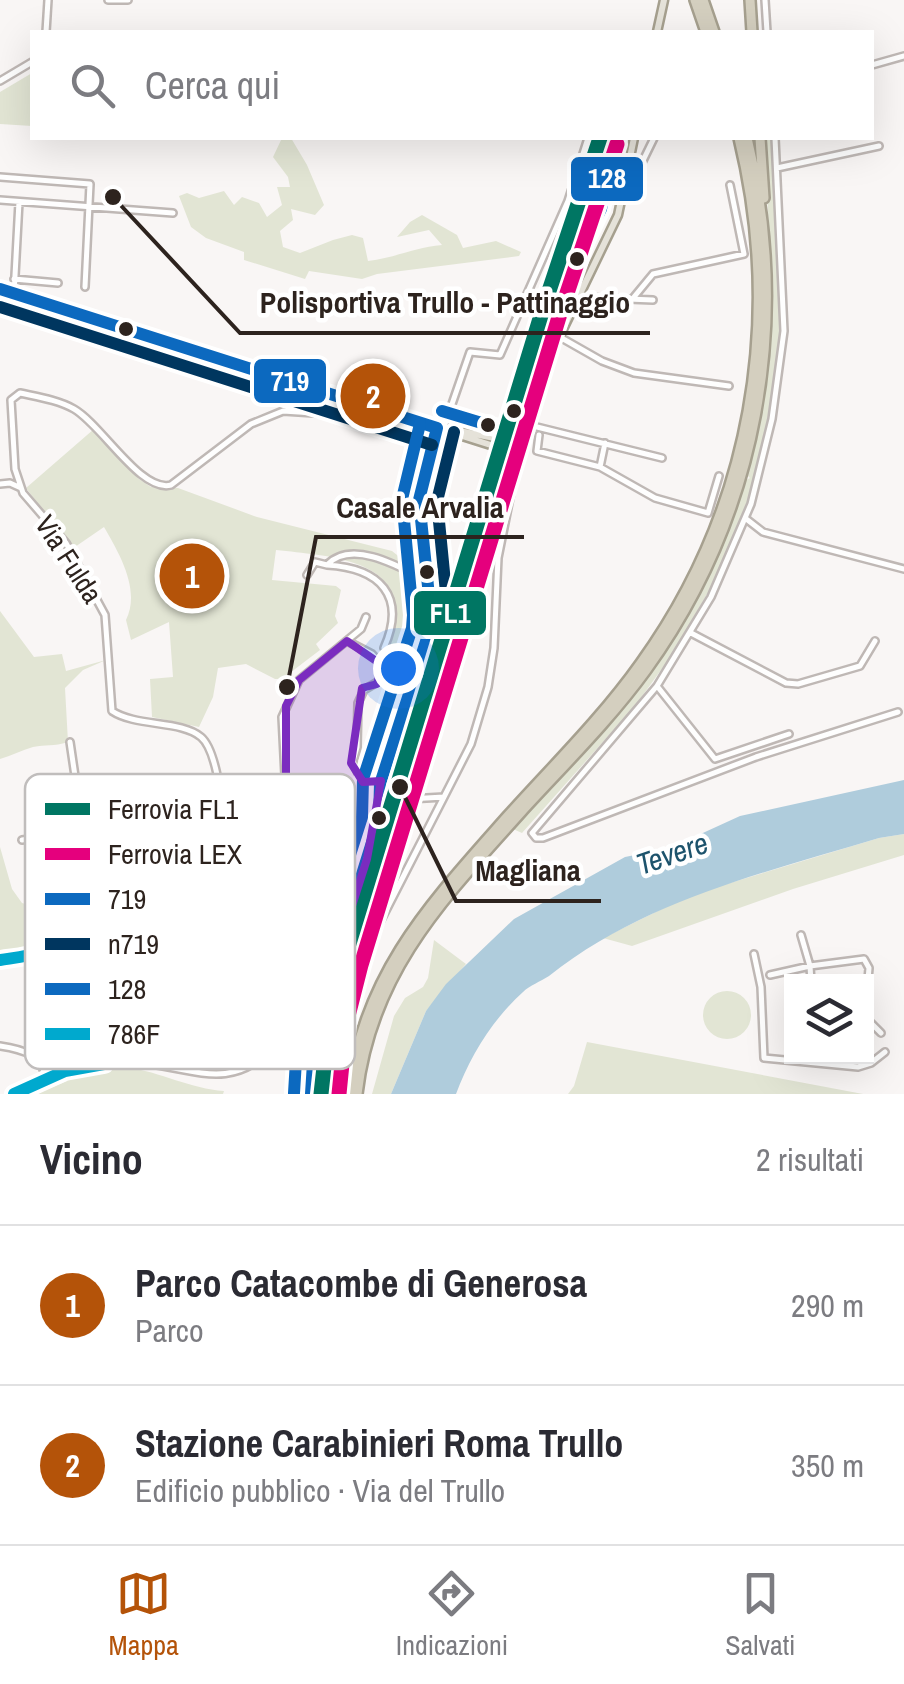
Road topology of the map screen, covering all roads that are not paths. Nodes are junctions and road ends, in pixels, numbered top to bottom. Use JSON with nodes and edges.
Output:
{"nodes":[{"id":1,"x":48,"y":0,"type":"edge"},
{"id":2,"x":108,"y":0,"type":"edge"},
{"id":3,"x":128,"y":0,"type":"edge"},
{"id":4,"x":664,"y":0,"type":"edge"},
{"id":5,"x":695,"y":0,"type":"edge"},
{"id":6,"x":703,"y":0,"type":"edge"},
{"id":7,"x":750,"y":0,"type":"edge"},
{"id":8,"x":764,"y":0,"type":"edge"},
{"id":9,"x":46,"y":30,"type":"edge"},
{"id":10,"x":657,"y":30,"type":"edge"},
{"id":11,"x":705,"y":30,"type":"edge"},
{"id":12,"x":713,"y":30,"type":"edge"},
{"id":13,"x":752,"y":30,"type":"edge"},
{"id":14,"x":767,"y":30,"type":"edge"},
{"id":15,"x":904,"y":56,"type":"edge"},
{"id":16,"x":30,"y":63,"type":"edge"},
{"id":17,"x":874,"y":64,"type":"edge"},
{"id":18,"x":0,"y":80,"type":"edge"},
{"id":19,"x":587,"y":140,"type":"edge"},
{"id":20,"x":634,"y":140,"type":"edge"},
{"id":21,"x":653,"y":140,"type":"edge"},
{"id":22,"x":739,"y":140,"type":"edge"},
{"id":23,"x":747,"y":140,"type":"edge"},
{"id":24,"x":760,"y":140,"type":"edge"},
{"id":25,"x":775,"y":140,"type":"edge"},
{"id":26,"x":879,"y":146,"type":"dead end"},
{"id":27,"x":777,"y":168,"type":"junction"},
{"id":28,"x":0,"y":177,"type":"edge"},
{"id":29,"x":730,"y":185,"type":"dead end"},
{"id":30,"x":624,"y":189,"type":"junction"},
{"id":31,"x":0,"y":200,"type":"edge"},
{"id":32,"x":19,"y":202,"type":"junction"},
{"id":33,"x":90,"y":206,"type":"junction"},
{"id":34,"x":173,"y":213,"type":"dead end"},
{"id":35,"x":766,"y":250,"type":"junction"},
{"id":36,"x":14,"y":279,"type":"junction"},
{"id":37,"x":58,"y":283,"type":"dead end"},
{"id":38,"x":85,"y":286,"type":"dead end"},
{"id":39,"x":0,"y":289,"type":"edge"},
{"id":40,"x":14,"y":294,"type":"junction"},
{"id":41,"x":578,"y":297,"type":"junction"},
{"id":42,"x":634,"y":297,"type":"junction"},
{"id":43,"x":653,"y":300,"type":"dead end"},
{"id":44,"x":558,"y":336,"type":"junction"},
{"id":45,"x":729,"y":386,"type":"dead end"},
{"id":46,"x":357,"y":402,"type":"junction"},
{"id":47,"x":526,"y":424,"type":"junction"},
{"id":48,"x":440,"y":429,"type":"junction"},
{"id":49,"x":539,"y":435,"type":"dead end"},
{"id":50,"x":498,"y":443,"type":"dead end"},
{"id":51,"x":605,"y":444,"type":"junction"},
{"id":52,"x":510,"y":446,"type":"dead end"},
{"id":53,"x":520,"y":449,"type":"junction"},
{"id":54,"x":662,"y":458,"type":"dead end"},
{"id":55,"x":600,"y":468,"type":"junction"},
{"id":56,"x":719,"y":476,"type":"dead end"},
{"id":57,"x":0,"y":484,"type":"edge"},
{"id":58,"x":21,"y":488,"type":"junction"},
{"id":59,"x":745,"y":518,"type":"junction"},
{"id":60,"x":327,"y":565,"type":"junction"},
{"id":61,"x":904,"y":569,"type":"edge"},
{"id":62,"x":307,"y":575,"type":"dead end"},
{"id":63,"x":427,"y":581,"type":"junction"},
{"id":64,"x":366,"y":617,"type":"dead end"},
{"id":65,"x":692,"y":633,"type":"junction"},
{"id":66,"x":346,"y":640,"type":"junction"},
{"id":67,"x":875,"y":641,"type":"dead end"},
{"id":68,"x":384,"y":648,"type":"dead end"},
{"id":69,"x":657,"y":686,"type":"junction"},
{"id":70,"x":898,"y":712,"type":"dead end"},
{"id":71,"x":789,"y":734,"type":"dead end"},
{"id":72,"x":70,"y":742,"type":"dead end"},
{"id":73,"x":75,"y":774,"type":"edge"},
{"id":74,"x":216,"y":774,"type":"edge"},
{"id":75,"x":284,"y":774,"type":"edge"},
{"id":76,"x":381,"y":783,"type":"junction"},
{"id":77,"x":444,"y":797,"type":"junction"},
{"id":78,"x":408,"y":799,"type":"dead end"},
{"id":79,"x":22,"y":840,"type":"dead end"},
{"id":80,"x":25,"y":840,"type":"edge"},
{"id":81,"x":355,"y":896,"type":"edge"},
{"id":82,"x":377,"y":928,"type":"dead end"},
{"id":83,"x":801,"y":935,"type":"dead end"},
{"id":84,"x":407,"y":941,"type":"junction"},
{"id":85,"x":754,"y":954,"type":"dead end"},
{"id":86,"x":25,"y":955,"type":"edge"},
{"id":87,"x":0,"y":960,"type":"edge"},
{"id":88,"x":810,"y":966,"type":"junction"},
{"id":89,"x":810,"y":974,"type":"edge"},
{"id":90,"x":869,"y":974,"type":"edge"},
{"id":91,"x":770,"y":975,"type":"dead end"},
{"id":92,"x":874,"y":1026,"type":"edge"},
{"id":93,"x":881,"y":1032,"type":"dead end"},
{"id":94,"x":0,"y":1046,"type":"edge"},
{"id":95,"x":885,"y":1052,"type":"dead end"},
{"id":96,"x":25,"y":1053,"type":"edge"},
{"id":97,"x":817,"y":1065,"type":"joint"},
{"id":98,"x":44,"y":1069,"type":"edge"},
{"id":99,"x":72,"y":1069,"type":"edge"},
{"id":100,"x":159,"y":1069,"type":"edge"},
{"id":101,"x":254,"y":1069,"type":"edge"},
{"id":102,"x":314,"y":1069,"type":"edge"},
{"id":103,"x":248,"y":1077,"type":"dead end"},
{"id":104,"x":189,"y":1079,"type":"dead end"},
{"id":105,"x":45,"y":1080,"type":"junction"},
{"id":106,"x":14,"y":1094,"type":"edge"},
{"id":107,"x":311,"y":1094,"type":"edge"},
{"id":108,"x":353,"y":1094,"type":"edge"}],
"edges":[{"from":1,"to":9,"type":"street"},
{"from":2,"to":3,"type":"street"},
{"from":4,"to":10,"type":"main road"},
{"from":5,"to":11,"type":"highway"},
{"from":6,"to":12,"type":"highway"},
{"from":7,"to":13,"type":"highway"},
{"from":8,"to":14,"type":"street"},
{"from":15,"to":17,"type":"street"},
{"from":16,"to":18,"type":"street"},
{"from":19,"to":48,"type":"street"},
{"from":20,"to":30,"type":"main road"},
{"from":21,"to":30,"type":"street"},
{"from":22,"to":84,"type":"highway"},
{"from":23,"to":35,"type":"highway"},
{"from":24,"to":35,"type":"highway"},
{"from":25,"to":27,"type":"street"},
{"from":26,"to":27,"type":"street"},
{"from":27,"to":59,"type":"street"},
{"from":28,"to":33,"type":"street"},
{"from":29,"to":42,"type":"street"},
{"from":30,"to":41,"type":"main road"},
{"from":31,"to":32,"type":"street"},
{"from":32,"to":33,"type":"street"},
{"from":32,"to":36,"type":"street"},
{"from":33,"to":34,"type":"street"},
{"from":33,"to":38,"type":"street"},
{"from":35,"to":84,"type":"highway"},
{"from":36,"to":37,"type":"street"},
{"from":36,"to":40,"type":"street"},
{"from":39,"to":40,"type":"street"},
{"from":40,"to":46,"type":"street"},
{"from":41,"to":42,"type":"street"},
{"from":41,"to":44,"type":"main road"},
{"from":42,"to":43,"type":"street"},
{"from":44,"to":45,"type":"street"},
{"from":44,"to":47,"type":"main road"},
{"from":46,"to":48,"type":"street"},
{"from":46,"to":58,"type":"street","name":"Via Fulda"},
{"from":47,"to":51,"type":"street"},
{"from":47,"to":53,"type":"main road"},
{"from":48,"to":50,"type":"main road"},
{"from":48,"to":63,"type":"main road"},
{"from":49,"to":55,"type":"street"},
{"from":51,"to":54,"type":"street"},
{"from":51,"to":55,"type":"street"},
{"from":52,"to":53,"type":"main road"},
{"from":53,"to":77,"type":"street"},
{"from":55,"to":56,"type":"street"},
{"from":57,"to":58,"type":"street"},
{"from":58,"to":74,"type":"street","name":"Via Fulda"},
{"from":59,"to":61,"type":"street"},
{"from":59,"to":65,"type":"street"},
{"from":60,"to":62,"type":"street"},
{"from":60,"to":63,"type":"street"},
{"from":60,"to":68,"type":"street"},
{"from":63,"to":76,"type":"main road"},
{"from":64,"to":66,"type":"street"},
{"from":65,"to":67,"type":"street"},
{"from":65,"to":69,"type":"street"},
{"from":66,"to":75,"type":"street"},
{"from":66,"to":76,"type":"street"},
{"from":69,"to":70,"type":"street"},
{"from":69,"to":71,"type":"street"},
{"from":72,"to":73,"type":"street"},
{"from":76,"to":81,"type":"main road"},
{"from":77,"to":78,"type":"street"},
{"from":77,"to":82,"type":"street"},
{"from":79,"to":80,"type":"street"},
{"from":83,"to":88,"type":"street"},
{"from":84,"to":108,"type":"highway"},
{"from":85,"to":97,"type":"street"},
{"from":86,"to":87,"type":"street"},
{"from":88,"to":89,"type":"street"},
{"from":88,"to":90,"type":"street"},
{"from":88,"to":91,"type":"street"},
{"from":92,"to":93,"type":"street"},
{"from":94,"to":96,"type":"street"},
{"from":95,"to":97,"type":"street"},
{"from":98,"to":105,"type":"street"},
{"from":99,"to":105,"type":"street"},
{"from":100,"to":104,"type":"street"},
{"from":101,"to":103,"type":"street"},
{"from":102,"to":107,"type":"main road"},
{"from":105,"to":106,"type":"street"}]}
